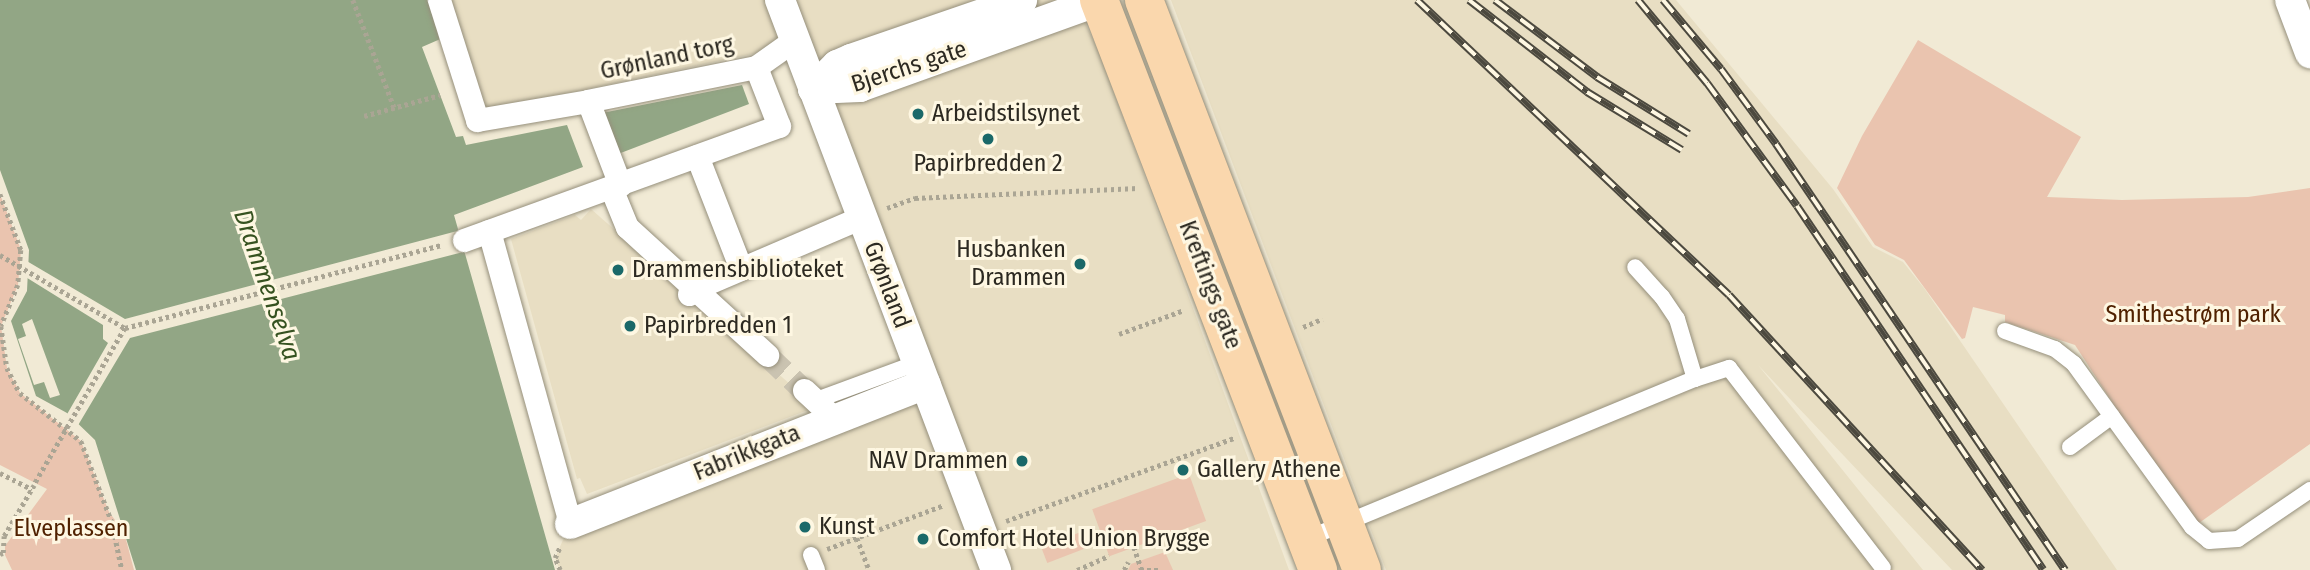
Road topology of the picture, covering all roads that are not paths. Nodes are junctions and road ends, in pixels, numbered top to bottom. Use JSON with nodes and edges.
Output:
{"nodes":[{"id":1,"x":439,"y":0,"type":"edge"},
{"id":2,"x":780,"y":0,"type":"edge"},
{"id":3,"x":1022,"y":0,"type":"edge"},
{"id":4,"x":1100,"y":0,"type":"edge"},
{"id":5,"x":1144,"y":0,"type":"edge"},
{"id":6,"x":2297,"y":3,"type":"edge"},
{"id":7,"x":794,"y":40,"type":"junction"},
{"id":8,"x":2310,"y":53,"type":"edge"},
{"id":9,"x":756,"y":66,"type":"junction"},
{"id":10,"x":813,"y":89,"type":"junction"},
{"id":11,"x":588,"y":101,"type":"junction"},
{"id":12,"x":697,"y":156,"type":"junction"},
{"id":13,"x":616,"y":187,"type":"junction"},
{"id":14,"x":862,"y":218,"type":"junction"},
{"id":15,"x":489,"y":231,"type":"junction"},
{"id":16,"x":464,"y":240,"type":"road end"},
{"id":17,"x":1635,"y":267,"type":"dead end"},
{"id":18,"x":741,"y":269,"type":"junction"},
{"id":19,"x":691,"y":292,"type":"junction"},
{"id":20,"x":2005,"y":331,"type":"dead end"},
{"id":21,"x":766,"y":355,"type":"tunnel mouth"},
{"id":22,"x":921,"y":374,"type":"junction"},
{"id":23,"x":1695,"y":379,"type":"junction"},
{"id":24,"x":2112,"y":416,"type":"junction"},
{"id":25,"x":2070,"y":447,"type":"dead end"},
{"id":26,"x":2310,"y":490,"type":"edge"},
{"id":27,"x":1344,"y":523,"type":"junction"},
{"id":28,"x":570,"y":524,"type":"joint"},
{"id":29,"x":1312,"y":554,"type":"edge"},
{"id":30,"x":1882,"y":568,"type":"dead end"},
{"id":31,"x":996,"y":570,"type":"edge"},
{"id":32,"x":1362,"y":570,"type":"edge"}],
"edges":[{"from":1,"to":11,"type":"street","name":"Grønland torg"},
{"from":2,"to":7,"type":"street","name":"Grønland"},
{"from":3,"to":10,"type":"street","name":"Bjerchs gate"},
{"from":4,"to":10,"type":"street","name":"Bjerchs gate"},
{"from":4,"to":29,"type":"main road","name":"Kreftings gate"},
{"from":5,"to":27,"type":"main road","name":"Kreftings gate"},
{"from":6,"to":8,"type":"street"},
{"from":7,"to":9,"type":"street","name":"Grønland torg"},
{"from":7,"to":10,"type":"street","name":"Grønland"},
{"from":9,"to":11,"type":"street","name":"Grønland torg"},
{"from":9,"to":12,"type":"street","name":"Grønland torg"},
{"from":10,"to":14,"type":"street","name":"Grønland"},
{"from":11,"to":13,"type":"street"},
{"from":12,"to":13,"type":"street","name":"Grønland torg"},
{"from":12,"to":18,"type":"street"},
{"from":13,"to":15,"type":"street","name":"Grønland torg"},
{"from":13,"to":19,"type":"street"},
{"from":14,"to":18,"type":"street"},
{"from":14,"to":22,"type":"street","name":"Grønland"},
{"from":15,"to":16,"type":"street","name":"Grønland torg"},
{"from":15,"to":28,"type":"street"},
{"from":17,"to":23,"type":"lane"},
{"from":18,"to":19,"type":"street"},
{"from":19,"to":21,"type":"street"},
{"from":20,"to":24,"type":"lane"},
{"from":22,"to":28,"type":"street","name":"Fabrikkgata"},
{"from":22,"to":31,"type":"street","name":"Grønland"},
{"from":23,"to":27,"type":"lane"},
{"from":23,"to":30,"type":"lane"},
{"from":24,"to":25,"type":"lane"},
{"from":24,"to":26,"type":"lane"},
{"from":27,"to":29,"type":"lane"},
{"from":27,"to":32,"type":"main road","name":"Kreftings gate"}]}
